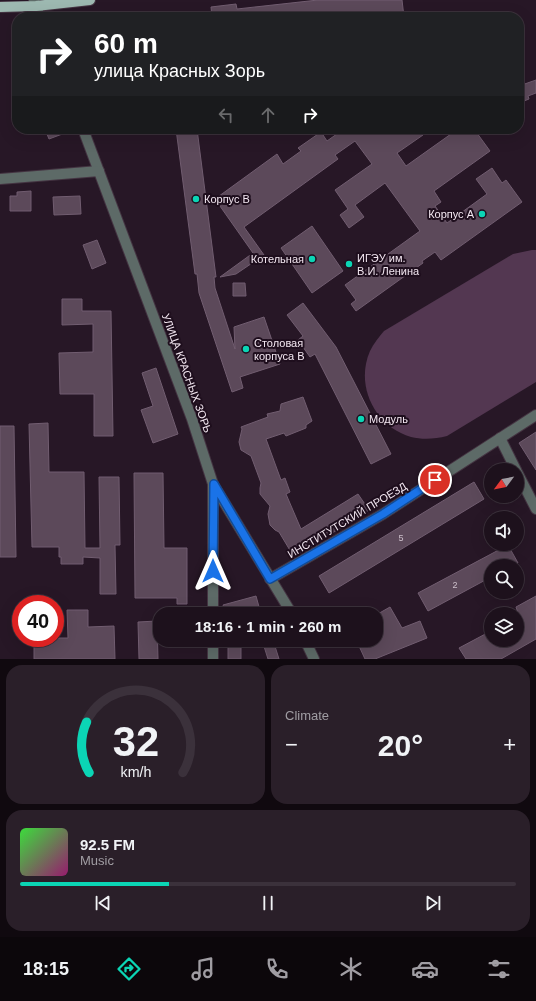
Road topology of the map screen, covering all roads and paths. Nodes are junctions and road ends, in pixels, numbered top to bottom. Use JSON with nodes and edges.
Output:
{"nodes":[{"id":1,"x":90,"y":0,"type":"edge"},
{"id":2,"x":35,"y":3,"type":"edge"},
{"id":3,"x":0,"y":6,"type":"edge"},
{"id":4,"x":85,"y":134,"type":"edge"},
{"id":5,"x":99,"y":171,"type":"junction"},
{"id":6,"x":0,"y":179,"type":"edge"},
{"id":7,"x":536,"y":415,"type":"edge"},
{"id":8,"x":500,"y":438,"type":"junction"},
{"id":9,"x":513,"y":463,"type":"edge"},
{"id":10,"x":214,"y":484,"type":"junction"},
{"id":11,"x":524,"y":485,"type":"edge"},
{"id":12,"x":536,"y":509,"type":"edge"},
{"id":13,"x":270,"y":579,"type":"junction"},
{"id":14,"x":213,"y":607,"type":"edge"},
{"id":15,"x":288,"y":607,"type":"edge"},
{"id":16,"x":213,"y":647,"type":"edge"},
{"id":17,"x":308,"y":647,"type":"edge"},
{"id":18,"x":213,"y":659,"type":"edge"},
{"id":19,"x":314,"y":659,"type":"edge"}],
"edges":[{"from":1,"to":2,"type":"main road"},
{"from":2,"to":3,"type":"main road"},
{"from":4,"to":5,"type":"street","name":"УЛИЦА КРАСНЫХ ЗОРЬ"},
{"from":5,"to":6,"type":"street"},
{"from":5,"to":10,"type":"street","name":"УЛИЦА КРАСНЫХ ЗОРЬ"},
{"from":7,"to":8,"type":"street","name":"ИНСТИТУТСКИЙ ПРОЕЗД"},
{"from":8,"to":9,"type":"street"},
{"from":8,"to":13,"type":"street","name":"ИНСТИТУТСКИЙ ПРОЕЗД"},
{"from":10,"to":13,"type":"street","name":"УЛИЦА КРАСНЫХ ЗОРЬ"},
{"from":10,"to":14,"type":"street"},
{"from":11,"to":12,"type":"street"},
{"from":13,"to":15,"type":"street","name":"УЛИЦА КРАСНЫХ ЗОРЬ"},
{"from":16,"to":18,"type":"street"},
{"from":17,"to":19,"type":"street"}]}
